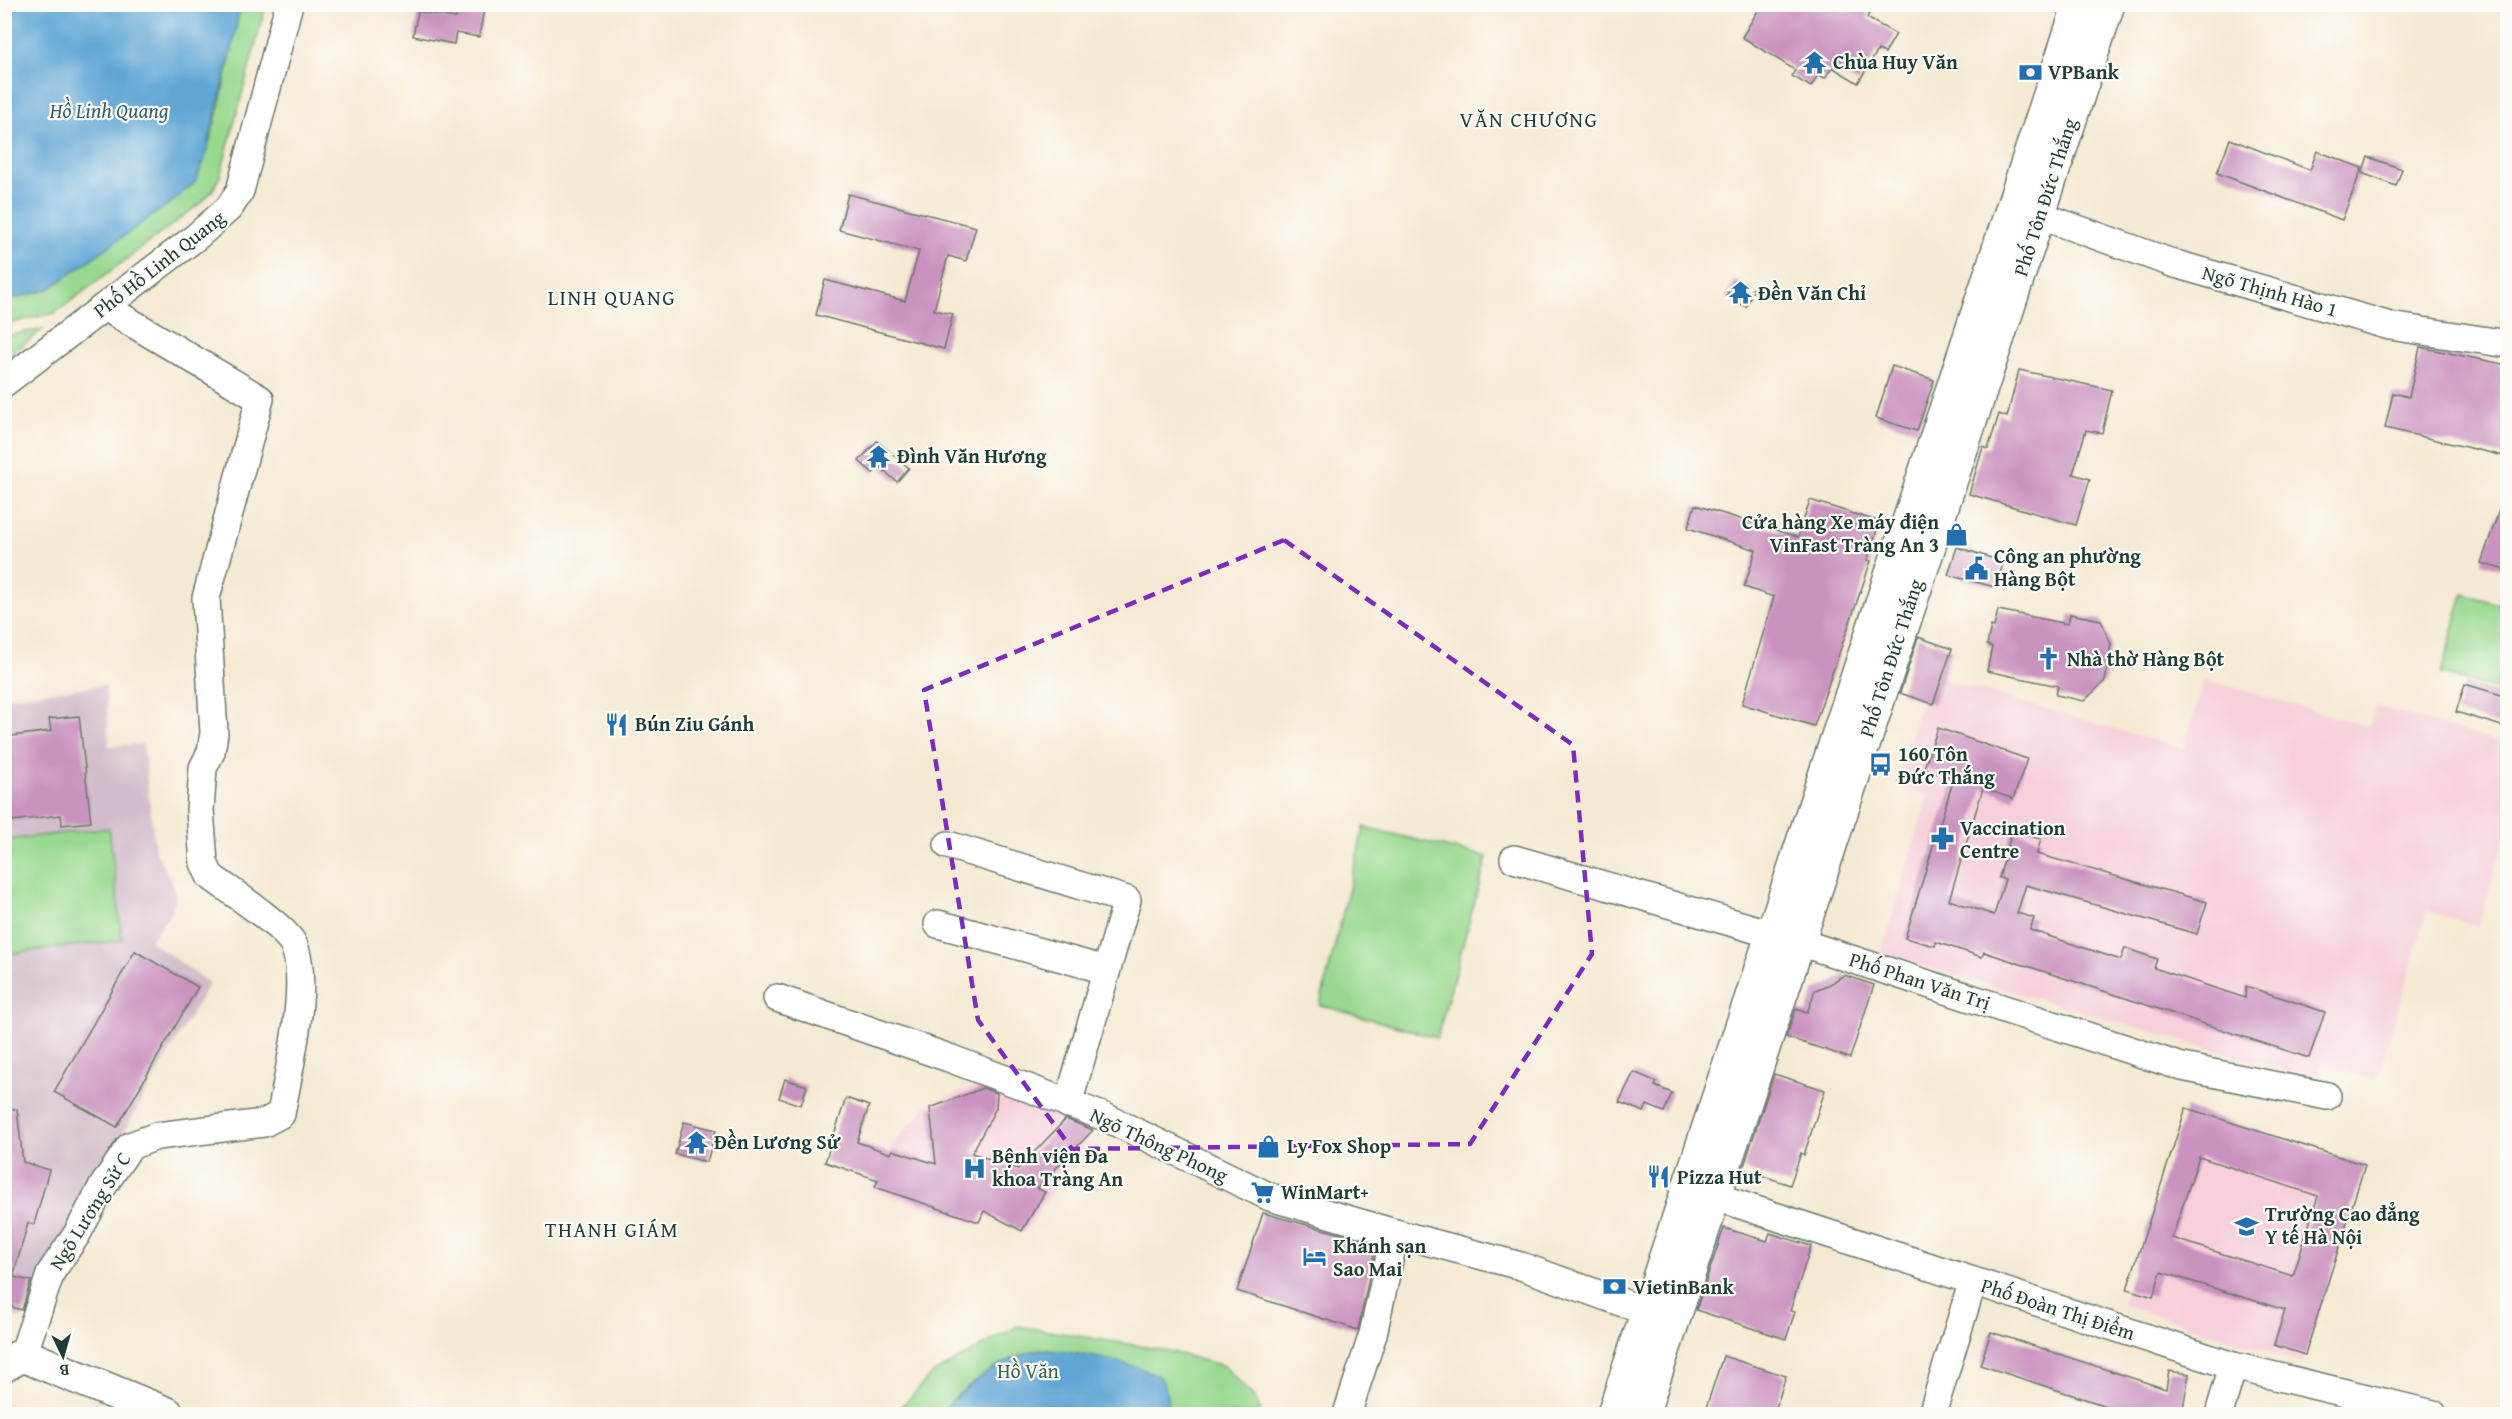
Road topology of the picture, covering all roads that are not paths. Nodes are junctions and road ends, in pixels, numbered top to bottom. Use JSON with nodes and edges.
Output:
{"nodes":[{"id":1,"x":289,"y":4,"type":"edge"},
{"id":2,"x":2080,"y":4,"type":"edge"},
{"id":3,"x":2108,"y":4,"type":"edge"},
{"id":4,"x":2026,"y":211,"type":"junction"},
{"id":5,"x":105,"y":307,"type":"junction"},
{"id":6,"x":2508,"y":344,"type":"edge"},
{"id":7,"x":4,"y":383,"type":"edge"},
{"id":8,"x":948,"y":845,"type":"dead end"},
{"id":9,"x":1514,"y":859,"type":"dead end"},
{"id":10,"x":938,"y":924,"type":"dead end"},
{"id":11,"x":1785,"y":938,"type":"junction"},
{"id":12,"x":1106,"y":970,"type":"junction"},
{"id":13,"x":777,"y":998,"type":"dead end"},
{"id":14,"x":2327,"y":1096,"type":"dead end"},
{"id":15,"x":1068,"y":1104,"type":"junction"},
{"id":16,"x":1701,"y":1192,"type":"junction"},
{"id":17,"x":1395,"y":1233,"type":"junction"},
{"id":18,"x":1973,"y":1281,"type":"junction"},
{"id":19,"x":1648,"y":1312,"type":"junction"},
{"id":20,"x":14,"y":1360,"type":"edge"},
{"id":21,"x":2233,"y":1366,"type":"junction"},
{"id":22,"x":167,"y":1414,"type":"edge"},
{"id":23,"x":1347,"y":1414,"type":"edge"},
{"id":24,"x":1614,"y":1414,"type":"edge"},
{"id":25,"x":1642,"y":1414,"type":"edge"},
{"id":26,"x":1932,"y":1414,"type":"edge"},
{"id":27,"x":2219,"y":1414,"type":"edge"},
{"id":28,"x":2433,"y":1414,"type":"edge"}],
"edges":[{"from":1,"to":5,"type":"street","name":"Phố Hồ Linh Quang"},
{"from":2,"to":4,"type":"main road","name":"Phố Tôn Đức Thắng"},
{"from":3,"to":4,"type":"main road","name":"Phố Tôn Đức Thắng"},
{"from":4,"to":6,"type":"street","name":"Ngõ Thịnh Hào 1"},
{"from":4,"to":11,"type":"main road","name":"Phố Tôn Đức Thắng"},
{"from":5,"to":7,"type":"street","name":"Phố Hồ Linh Quang"},
{"from":5,"to":20,"type":"street","name":"Ngõ Lương Sử C"},
{"from":8,"to":12,"type":"street"},
{"from":9,"to":11,"type":"street","name":"Phố Phan Văn Trị"},
{"from":10,"to":12,"type":"street"},
{"from":11,"to":14,"type":"street","name":"Phố Phan Văn Trị"},
{"from":11,"to":16,"type":"main road","name":"Phố Tôn Đức Thắng"},
{"from":12,"to":15,"type":"street"},
{"from":13,"to":15,"type":"street","name":"Ngõ Thông Phong"},
{"from":15,"to":17,"type":"street","name":"Ngõ Thông Phong"},
{"from":16,"to":18,"type":"street","name":"Phố Đoàn Thị Điểm"},
{"from":16,"to":19,"type":"main road","name":"Phố Tôn Đức Thắng"},
{"from":16,"to":25,"type":"main road","name":"Phố Tôn Đức Thắng"},
{"from":17,"to":19,"type":"street","name":"Ngõ Thông Phong"},
{"from":17,"to":23,"type":"street"},
{"from":18,"to":21,"type":"street","name":"Phố Đoàn Thị Điểm"},
{"from":18,"to":26,"type":"street"},
{"from":19,"to":24,"type":"main road","name":"Phố Tôn Đức Thắng"},
{"from":20,"to":22,"type":"main road"},
{"from":21,"to":27,"type":"street"},
{"from":21,"to":28,"type":"street","name":"Phố Đoàn Thị Điểm"}]}
